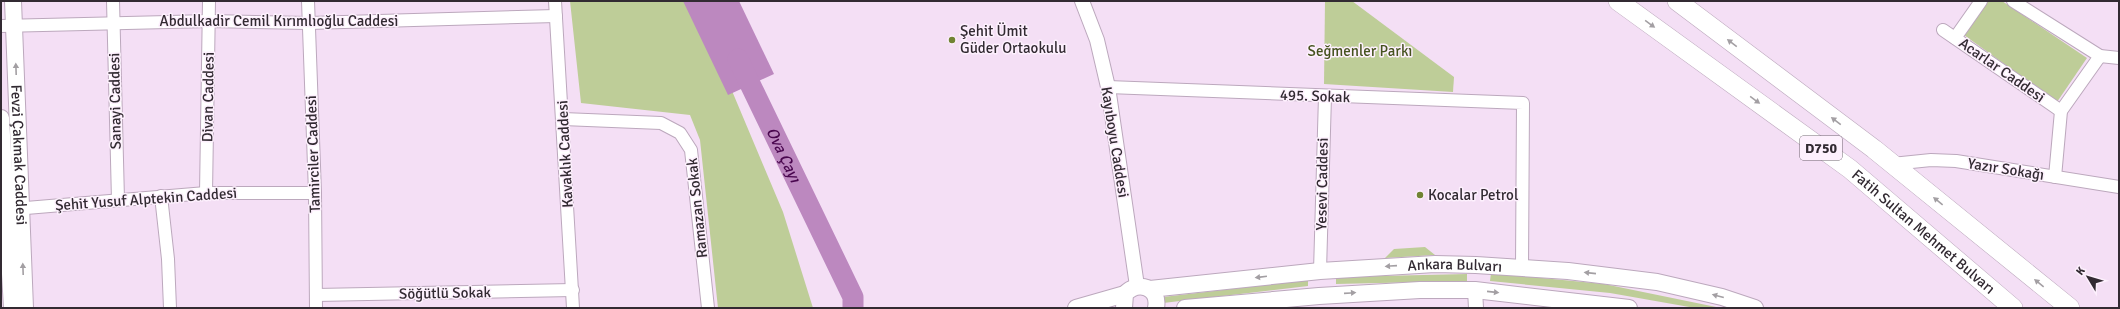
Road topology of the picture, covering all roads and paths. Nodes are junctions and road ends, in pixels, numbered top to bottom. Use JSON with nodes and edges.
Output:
{"nodes":[{"id":1,"x":13,"y":1,"type":"edge"},
{"id":2,"x":113,"y":1,"type":"edge"},
{"id":3,"x":210,"y":1,"type":"edge"},
{"id":4,"x":308,"y":1,"type":"edge"},
{"id":5,"x":556,"y":1,"type":"edge"},
{"id":6,"x":1082,"y":1,"type":"edge"},
{"id":7,"x":1618,"y":1,"type":"edge"},
{"id":8,"x":1677,"y":1,"type":"edge"},
{"id":9,"x":1981,"y":1,"type":"edge"},
{"id":10,"x":2013,"y":1,"type":"edge"},
{"id":11,"x":556,"y":16,"type":"junction"},
{"id":12,"x":210,"y":21,"type":"junction"},
{"id":13,"x":114,"y":23,"type":"junction"},
{"id":14,"x":309,"y":23,"type":"junction"},
{"id":15,"x":7,"y":26,"type":"edge"},
{"id":16,"x":1943,"y":30,"type":"dead end"},
{"id":17,"x":1955,"y":38,"type":"junction"},
{"id":18,"x":2100,"y":56,"type":"junction"},
{"id":19,"x":2119,"y":58,"type":"edge"},
{"id":20,"x":1108,"y":87,"type":"junction"},
{"id":21,"x":1325,"y":96,"type":"junction"},
{"id":22,"x":2061,"y":111,"type":"junction"},
{"id":23,"x":1,"y":118,"type":"edge"},
{"id":24,"x":563,"y":120,"type":"junction"},
{"id":25,"x":1892,"y":164,"type":"junction"},
{"id":26,"x":2055,"y":177,"type":"junction"},
{"id":27,"x":2119,"y":187,"type":"edge"},
{"id":28,"x":206,"y":192,"type":"junction"},
{"id":29,"x":315,"y":193,"type":"junction"},
{"id":30,"x":161,"y":196,"type":"junction"},
{"id":31,"x":118,"y":200,"type":"junction"},
{"id":32,"x":9,"y":209,"type":"edge"},
{"id":33,"x":1476,"y":265,"type":"junction"},
{"id":34,"x":1522,"y":268,"type":"junction"},
{"id":35,"x":1320,"y":271,"type":"junction"},
{"id":36,"x":573,"y":290,"type":"junction"},
{"id":37,"x":1475,"y":290,"type":"junction"},
{"id":38,"x":1134,"y":294,"type":"edge"},
{"id":39,"x":316,"y":295,"type":"junction"},
{"id":40,"x":1319,"y":296,"type":"junction"},
{"id":41,"x":12,"y":308,"type":"edge"},
{"id":42,"x":25,"y":308,"type":"edge"},
{"id":43,"x":170,"y":308,"type":"edge"},
{"id":44,"x":316,"y":308,"type":"edge"},
{"id":45,"x":573,"y":308,"type":"edge"},
{"id":46,"x":708,"y":308,"type":"edge"},
{"id":47,"x":1076,"y":308,"type":"edge"},
{"id":48,"x":1156,"y":308,"type":"edge"},
{"id":49,"x":1185,"y":308,"type":"edge"},
{"id":50,"x":1476,"y":308,"type":"edge"},
{"id":51,"x":1629,"y":308,"type":"edge"},
{"id":52,"x":1755,"y":308,"type":"edge"},
{"id":53,"x":2013,"y":308,"type":"edge"},
{"id":54,"x":2070,"y":308,"type":"edge"}],
"edges":[{"from":1,"to":15,"type":"main road","name":"Fevzi Çakmak Caddesi"},
{"from":2,"to":13,"type":"street","name":"Sanayi Caddesi"},
{"from":3,"to":12,"type":"street","name":"Divan Caddesi"},
{"from":4,"to":14,"type":"street","name":"Tamirciler Caddesi"},
{"from":5,"to":11,"type":"street","name":"Kavaklık Caddesi"},
{"from":6,"to":20,"type":"street","name":"Kayıboyu Caddesi"},
{"from":7,"to":53,"type":"highway","name":"Fatih Sultan Mehmet Bulvarı","number":"D750","one_way":true},
{"from":25,"to":8,"type":"highway","number":"D750","one_way":true},
{"from":9,"to":17,"type":"street"},
{"from":10,"to":18,"type":"street"},
{"from":11,"to":14,"type":"street","name":"Abdulkadir Cemil Kırımlıoğlu Caddesi"},
{"from":11,"to":24,"type":"street","name":"Kavaklık Caddesi"},
{"from":12,"to":13,"type":"street","name":"Abdulkadir Cemil Kırımlıoğlu Caddesi"},
{"from":12,"to":14,"type":"street","name":"Abdulkadir Cemil Kırımlıoğlu Caddesi"},
{"from":12,"to":28,"type":"street","name":"Divan Caddesi"},
{"from":13,"to":15,"type":"street","name":"Abdulkadir Cemil Kırımlıoğlu Caddesi"},
{"from":13,"to":31,"type":"street","name":"Sanayi Caddesi"},
{"from":14,"to":29,"type":"street","name":"Tamirciler Caddesi"},
{"from":32,"to":15,"type":"main road","name":"Fevzi Çakmak Caddesi","one_way":true},
{"from":16,"to":17,"type":"street","name":"Acarlar Caddesi"},
{"from":17,"to":22,"type":"street","name":"Acarlar Caddesi"},
{"from":18,"to":19,"type":"street"},
{"from":18,"to":22,"type":"street"},
{"from":20,"to":21,"type":"street","name":"495. Sokak"},
{"from":20,"to":38,"type":"street","name":"Kayıboyu Caddesi"},
{"from":21,"to":34,"type":"street","name":"495. Sokak"},
{"from":21,"to":35,"type":"street","name":"Yesevi Caddesi"},
{"from":22,"to":26,"type":"street"},
{"from":23,"to":32,"type":"main road","name":"Fevzi Çakmak Caddesi"},
{"from":24,"to":36,"type":"street","name":"Kavaklık Caddesi"},
{"from":24,"to":46,"type":"street","name":"Ramazan Sokak"},
{"from":25,"to":26,"type":"street","name":"Yazır Sokağı"},
{"from":54,"to":25,"type":"highway","number":"D750","one_way":true},
{"from":26,"to":27,"type":"street","name":"Yazır Sokağı"},
{"from":28,"to":29,"type":"street","name":"Şehit Yusuf Alptekin Caddesi"},
{"from":28,"to":30,"type":"street","name":"Şehit Yusuf Alptekin Caddesi"},
{"from":29,"to":39,"type":"street","name":"Tamirciler Caddesi"},
{"from":30,"to":31,"type":"street","name":"Şehit Yusuf Alptekin Caddesi"},
{"from":30,"to":43,"type":"street"},
{"from":31,"to":32,"type":"street","name":"Şehit Yusuf Alptekin Caddesi"},
{"from":32,"to":41,"type":"main road","name":"Fevzi Çakmak Caddesi"},
{"from":42,"to":32,"type":"main road","name":"Fevzi Çakmak Caddesi","one_way":true},
{"from":33,"to":34,"type":"main road","name":"Ankara Bulvarı"},
{"from":33,"to":35,"type":"main road","name":"Ankara Bulvarı","one_way":true},
{"from":33,"to":37,"type":"main road"},
{"from":52,"to":34,"type":"main road","name":"Ankara Bulvarı","one_way":true},
{"from":35,"to":38,"type":"main road","name":"Ankara Bulvarı","one_way":true},
{"from":35,"to":40,"type":"main road"},
{"from":36,"to":39,"type":"street","name":"Söğütlü Sokak"},
{"from":36,"to":45,"type":"street","name":"Kavaklık Caddesi"},
{"from":40,"to":37,"type":"main road","name":"Ankara Bulvarı","one_way":true},
{"from":37,"to":50,"type":"street"},
{"from":37,"to":51,"type":"main road","name":"Ankara Bulvarı","one_way":true},
{"from":38,"to":47,"type":"main road","name":"Ankara Bulvarı"},
{"from":38,"to":48,"type":"main road"},
{"from":39,"to":44,"type":"street","name":"Tamirciler Caddesi"},
{"from":40,"to":49,"type":"main road","name":"Ankara Bulvarı"}]}
